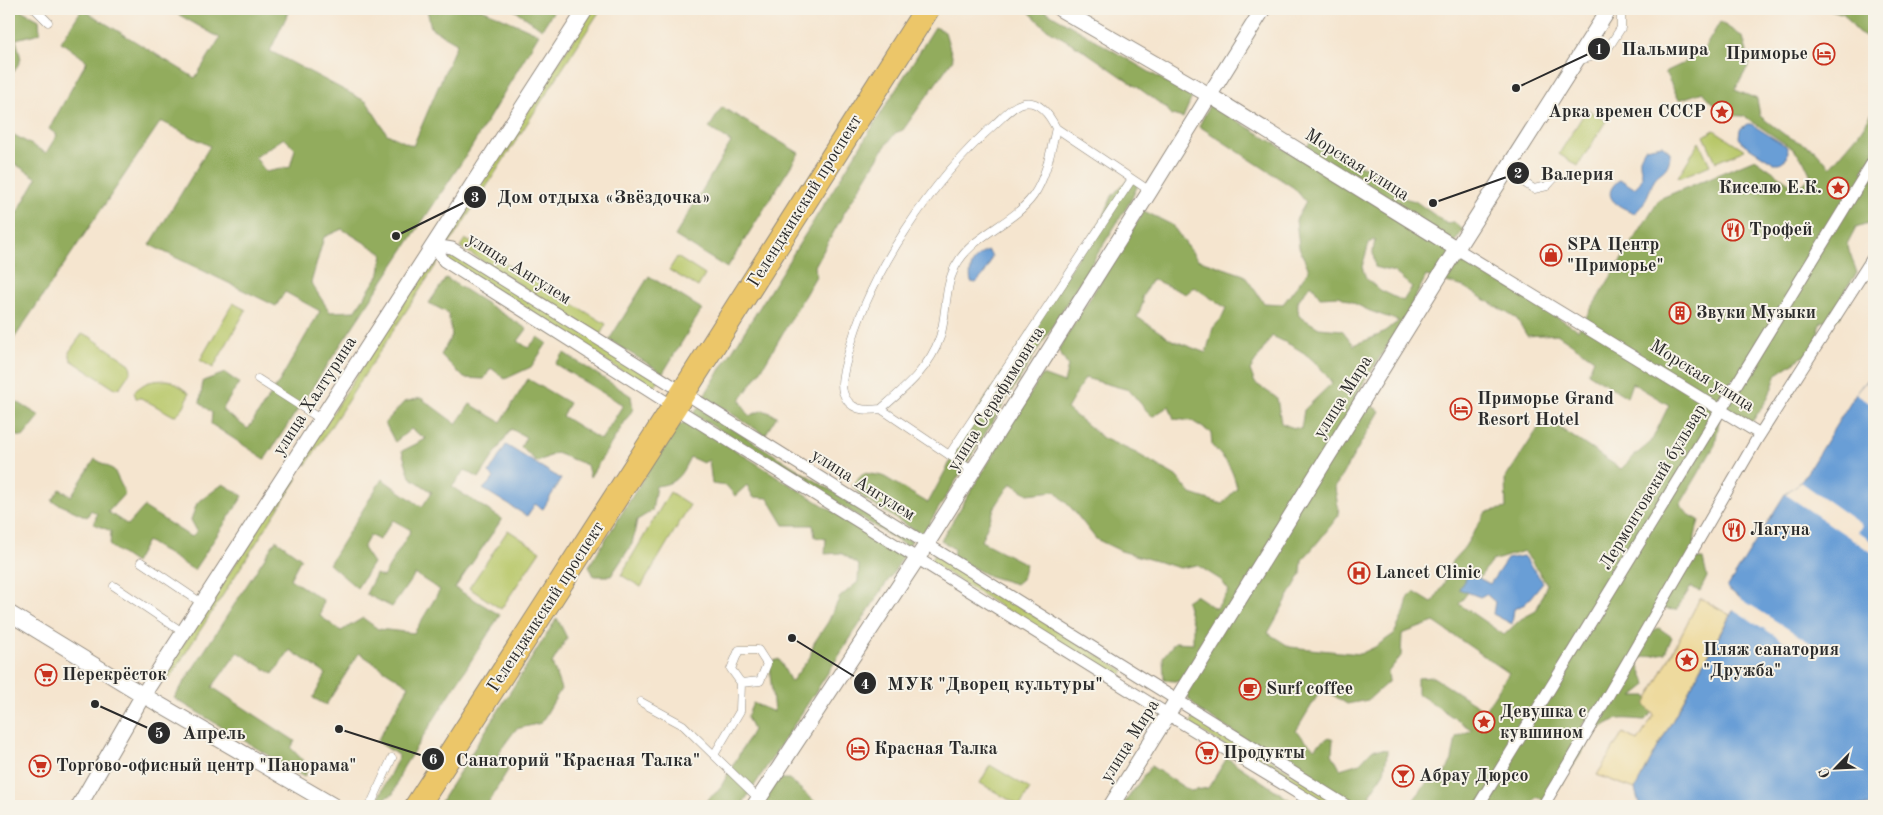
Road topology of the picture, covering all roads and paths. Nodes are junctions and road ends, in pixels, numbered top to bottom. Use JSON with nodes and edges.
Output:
{"nodes":[{"id":1,"x":35,"y":9,"type":"edge"},
{"id":2,"x":586,"y":9,"type":"edge"},
{"id":3,"x":926,"y":9,"type":"edge"},
{"id":4,"x":1060,"y":9,"type":"edge"},
{"id":5,"x":1262,"y":9,"type":"edge"},
{"id":6,"x":1609,"y":9,"type":"edge"},
{"id":7,"x":1621,"y":9,"type":"edge"},
{"id":8,"x":48,"y":22,"type":"dead end"},
{"id":9,"x":1575,"y":62,"type":"junction"},
{"id":10,"x":1209,"y":95,"type":"junction"},
{"id":11,"x":1056,"y":128,"type":"junction"},
{"id":12,"x":1874,"y":160,"type":"edge"},
{"id":13,"x":1506,"y":171,"type":"junction"},
{"id":14,"x":1556,"y":176,"type":"dead end"},
{"id":15,"x":1132,"y":179,"type":"junction"},
{"id":16,"x":1150,"y":191,"type":"junction"},
{"id":17,"x":434,"y":245,"type":"junction"},
{"id":18,"x":1457,"y":249,"type":"junction"},
{"id":19,"x":1874,"y":256,"type":"edge"},
{"id":20,"x":258,"y":379,"type":"dead end"},
{"id":21,"x":679,"y":400,"type":"junction"},
{"id":22,"x":881,"y":409,"type":"junction"},
{"id":23,"x":1721,"y":409,"type":"junction"},
{"id":24,"x":322,"y":420,"type":"junction"},
{"id":25,"x":1760,"y":434,"type":"junction"},
{"id":26,"x":949,"y":455,"type":"junction"},
{"id":27,"x":972,"y":471,"type":"junction"},
{"id":28,"x":921,"y":551,"type":"junction"},
{"id":29,"x":141,"y":562,"type":"dead end"},
{"id":30,"x":114,"y":586,"type":"dead end"},
{"id":31,"x":203,"y":604,"type":"junction"},
{"id":32,"x":9,"y":613,"type":"edge"},
{"id":33,"x":184,"y":632,"type":"junction"},
{"id":34,"x":742,"y":683,"type":"junction"},
{"id":35,"x":143,"y":695,"type":"junction"},
{"id":36,"x":1177,"y":701,"type":"junction"},
{"id":37,"x":641,"y":702,"type":"dead end"},
{"id":38,"x":1168,"y":714,"type":"junction"},
{"id":39,"x":714,"y":756,"type":"junction"},
{"id":40,"x":392,"y":758,"type":"dead end"},
{"id":41,"x":756,"y":803,"type":"edge"},
{"id":42,"x":79,"y":806,"type":"edge"},
{"id":43,"x":334,"y":806,"type":"edge"},
{"id":44,"x":370,"y":806,"type":"edge"},
{"id":45,"x":417,"y":806,"type":"edge"},
{"id":46,"x":1111,"y":806,"type":"edge"},
{"id":47,"x":1319,"y":806,"type":"edge"},
{"id":48,"x":1347,"y":806,"type":"edge"},
{"id":49,"x":1478,"y":806,"type":"edge"},
{"id":50,"x":1543,"y":806,"type":"edge"}],
"edges":[{"from":1,"to":8,"type":"lane"},
{"from":2,"to":17,"type":"street","name":"улица Халтурина"},
{"from":3,"to":21,"type":"main road","name":"Геленджикский проспект"},
{"from":4,"to":10,"type":"street","name":"Морская улица"},
{"from":5,"to":10,"type":"street","name":"улица Серафимовича"},
{"from":6,"to":9,"type":"street","name":"улица Мира"},
{"from":7,"to":9,"type":"lane"},
{"from":9,"to":13,"type":"street","name":"улица Мира"},
{"from":10,"to":16,"type":"street","name":"улица Серафимовича"},
{"from":10,"to":18,"type":"street","name":"Морская улица"},
{"from":11,"to":15,"type":"lane"},
{"from":11,"to":22,"type":"lane"},
{"from":11,"to":22,"type":"lane"},
{"from":12,"to":23,"type":"street","name":"Лермонтовский бульвар"},
{"from":13,"to":14,"type":"lane"},
{"from":13,"to":18,"type":"street","name":"улица Мира"},
{"from":15,"to":16,"type":"lane"},
{"from":15,"to":26,"type":"lane"},
{"from":16,"to":27,"type":"street","name":"улица Серафимовича"},
{"from":17,"to":21,"type":"street","name":"улица Ангулем"},
{"from":17,"to":21,"type":"street","name":"улица Ангулем"},
{"from":17,"to":24,"type":"street","name":"улица Халтурина"},
{"from":18,"to":23,"type":"street","name":"Морская улица"},
{"from":18,"to":36,"type":"street","name":"улица Мира"},
{"from":19,"to":25,"type":"street"},
{"from":20,"to":24,"type":"lane"},
{"from":21,"to":28,"type":"street","name":"улица Ангулем"},
{"from":21,"to":28,"type":"street","name":"улица Ангулем"},
{"from":21,"to":45,"type":"main road","name":"Геленджикский проспект"},
{"from":22,"to":26,"type":"lane"},
{"from":23,"to":25,"type":"street","name":"Морская улица"},
{"from":23,"to":49,"type":"street","name":"Лермонтовский бульвар"},
{"from":24,"to":31,"type":"street","name":"улица Халтурина"},
{"from":25,"to":50,"type":"street"},
{"from":26,"to":27,"type":"lane"},
{"from":27,"to":28,"type":"street","name":"улица Серафимовича"},
{"from":28,"to":36,"type":"street","name":"улица Ангулем"},
{"from":28,"to":38,"type":"street","name":"улица Ангулем"},
{"from":28,"to":41,"type":"street","name":"улица Серафимовича"},
{"from":29,"to":31,"type":"lane"},
{"from":30,"to":33,"type":"lane"},
{"from":31,"to":33,"type":"street","name":"улица Халтурина"},
{"from":32,"to":35,"type":"street"},
{"from":33,"to":35,"type":"street","name":"улица Халтурина"},
{"from":34,"to":34,"type":"lane"},
{"from":34,"to":39,"type":"lane"},
{"from":35,"to":42,"type":"street","name":"улица Халтурина"},
{"from":35,"to":43,"type":"street"},
{"from":36,"to":38,"type":"street","name":"улица Мира"},
{"from":36,"to":48,"type":"street","name":"улица Ангулем"},
{"from":37,"to":39,"type":"lane"},
{"from":38,"to":46,"type":"street","name":"улица Мира"},
{"from":38,"to":47,"type":"street","name":"улица Ангулем"},
{"from":39,"to":41,"type":"lane"},
{"from":40,"to":44,"type":"lane"}]}
